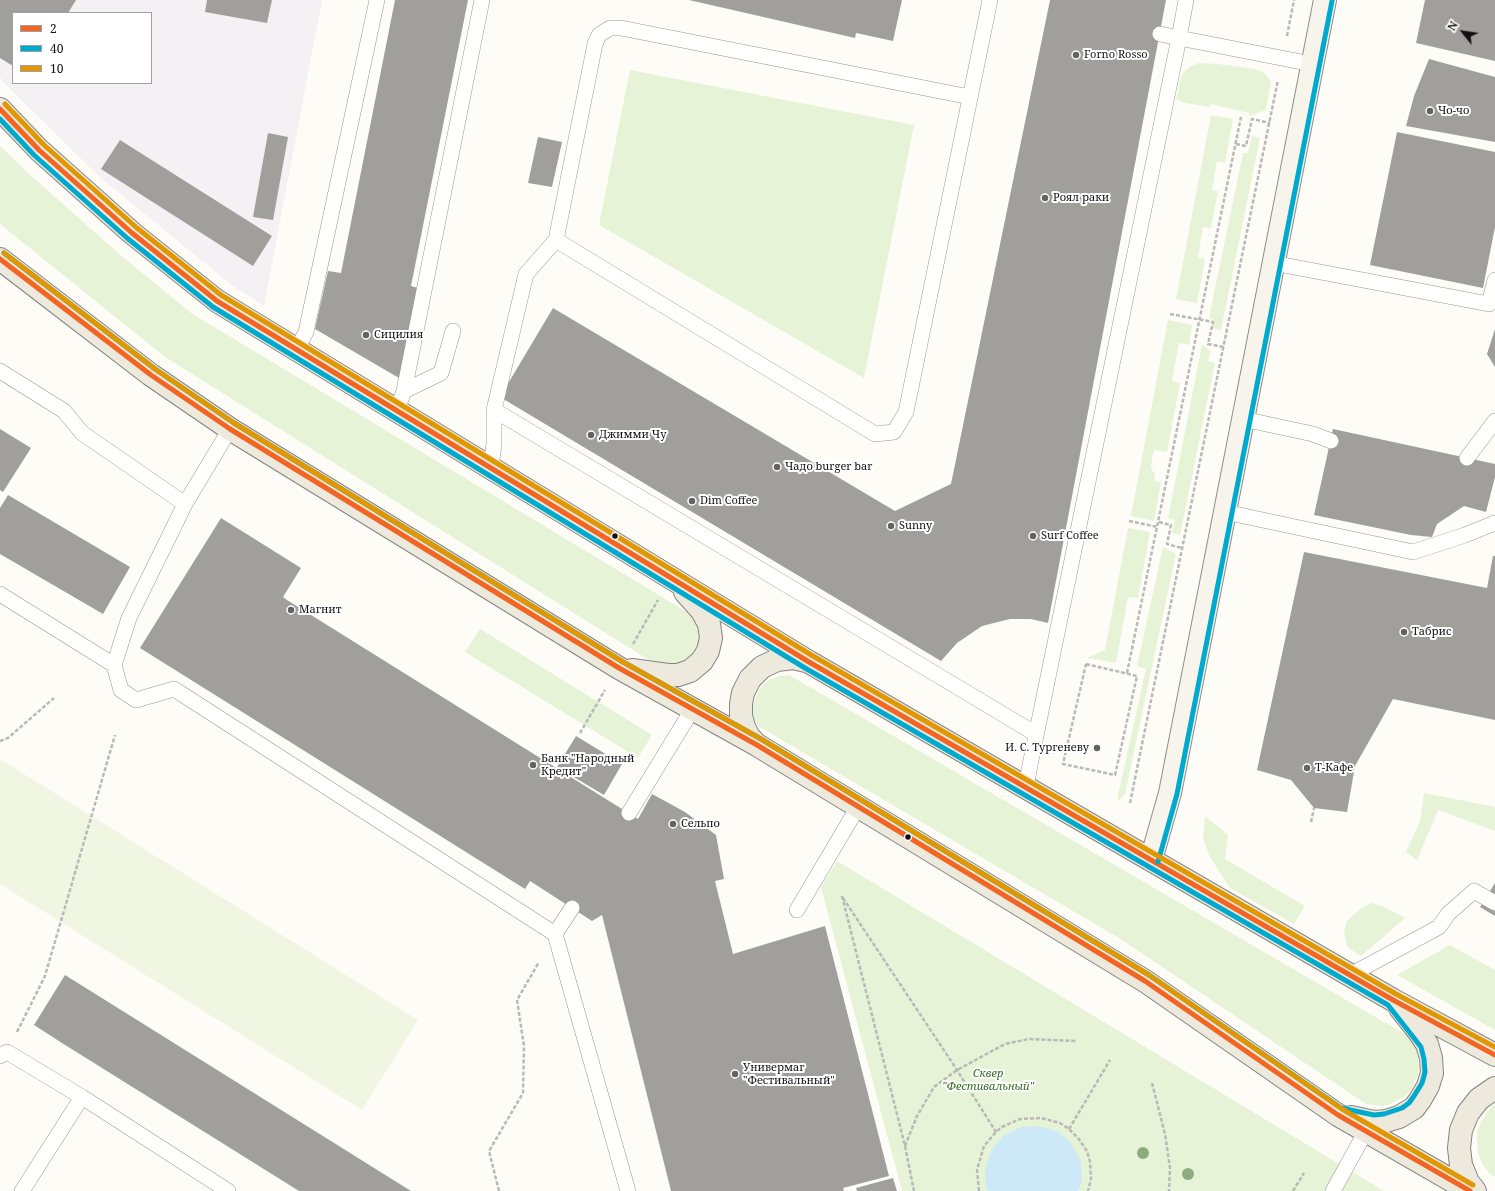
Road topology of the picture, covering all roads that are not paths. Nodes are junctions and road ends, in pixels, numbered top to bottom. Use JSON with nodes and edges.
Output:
{"nodes":[{"id":1,"x":377,"y":0,"type":"edge"},
{"id":2,"x":482,"y":0,"type":"edge"},
{"id":3,"x":990,"y":0,"type":"edge"},
{"id":4,"x":1186,"y":0,"type":"edge"},
{"id":5,"x":1325,"y":0,"type":"edge"},
{"id":6,"x":1160,"y":34,"type":"dead end"},
{"id":7,"x":1179,"y":38,"type":"junction"},
{"id":8,"x":1312,"y":64,"type":"junction"},
{"id":9,"x":970,"y":97,"type":"junction"},
{"id":10,"x":0,"y":109,"type":"edge"},
{"id":11,"x":556,"y":240,"type":"junction"},
{"id":12,"x":0,"y":259,"type":"edge"},
{"id":13,"x":1273,"y":263,"type":"junction"},
{"id":14,"x":1495,"y":280,"type":"edge"},
{"id":15,"x":453,"y":331,"type":"dead end"},
{"id":16,"x":297,"y":349,"type":"junction"},
{"id":17,"x":0,"y":371,"type":"edge"},
{"id":18,"x":401,"y":400,"type":"junction"},
{"id":19,"x":494,"y":410,"type":"junction"},
{"id":20,"x":1243,"y":419,"type":"junction"},
{"id":21,"x":1495,"y":421,"type":"edge"},
{"id":22,"x":230,"y":430,"type":"junction"},
{"id":23,"x":1331,"y":441,"type":"dead end"},
{"id":24,"x":1467,"y":458,"type":"dead end"},
{"id":25,"x":491,"y":468,"type":"junction"},
{"id":26,"x":184,"y":504,"type":"junction"},
{"id":27,"x":1225,"y":512,"type":"junction"},
{"id":28,"x":1495,"y":523,"type":"edge"},
{"id":29,"x":672,"y":578,"type":"junction"},
{"id":30,"x":0,"y":594,"type":"edge"},
{"id":31,"x":809,"y":662,"type":"junction"},
{"id":32,"x":114,"y":665,"type":"junction"},
{"id":33,"x":618,"y":668,"type":"junction"},
{"id":34,"x":692,"y":710,"type":"junction"},
{"id":35,"x":1036,"y":734,"type":"junction"},
{"id":36,"x":756,"y":746,"type":"junction"},
{"id":37,"x":1026,"y":788,"type":"junction"},
{"id":38,"x":858,"y":807,"type":"junction"},
{"id":39,"x":629,"y":813,"type":"dead end"},
{"id":40,"x":1150,"y":860,"type":"junction"},
{"id":41,"x":1495,"y":903,"type":"edge"},
{"id":42,"x":572,"y":908,"type":"dead end"},
{"id":43,"x":797,"y":910,"type":"dead end"},
{"id":44,"x":555,"y":934,"type":"junction"},
{"id":45,"x":1350,"y":975,"type":"junction"},
{"id":46,"x":1393,"y":1000,"type":"junction"},
{"id":47,"x":4,"y":1054,"type":"edge"},
{"id":48,"x":1495,"y":1055,"type":"edge"},
{"id":49,"x":1495,"y":1088,"type":"edge"},
{"id":50,"x":82,"y":1097,"type":"junction"},
{"id":51,"x":1338,"y":1115,"type":"junction"},
{"id":52,"x":1366,"y":1131,"type":"junction"},
{"id":53,"x":1333,"y":1190,"type":"edge"},
{"id":54,"x":22,"y":1191,"type":"edge"},
{"id":55,"x":228,"y":1191,"type":"edge"},
{"id":56,"x":628,"y":1191,"type":"edge"},
{"id":57,"x":1470,"y":1191,"type":"edge"},
{"id":58,"x":1475,"y":1191,"type":"edge"}],
"edges":[{"from":1,"to":16,"type":"lane"},
{"from":2,"to":18,"type":"lane"},
{"from":3,"to":9,"type":"lane"},
{"from":4,"to":7,"type":"lane"},
{"from":5,"to":8,"type":"street"},
{"from":6,"to":7,"type":"lane"},
{"from":7,"to":8,"type":"lane"},
{"from":7,"to":35,"type":"lane"},
{"from":8,"to":13,"type":"street"},
{"from":9,"to":11,"type":"lane"},
{"from":9,"to":11,"type":"lane"},
{"from":10,"to":16,"type":"main road"},
{"from":11,"to":19,"type":"lane"},
{"from":12,"to":22,"type":"main road"},
{"from":13,"to":14,"type":"lane"},
{"from":13,"to":20,"type":"street"},
{"from":15,"to":18,"type":"lane"},
{"from":16,"to":18,"type":"main road"},
{"from":17,"to":26,"type":"lane"},
{"from":18,"to":25,"type":"main road"},
{"from":19,"to":25,"type":"lane"},
{"from":19,"to":35,"type":"lane"},
{"from":20,"to":23,"type":"lane"},
{"from":20,"to":27,"type":"street"},
{"from":21,"to":24,"type":"lane"},
{"from":22,"to":26,"type":"lane"},
{"from":22,"to":33,"type":"main road"},
{"from":25,"to":29,"type":"main road"},
{"from":26,"to":32,"type":"lane"},
{"from":27,"to":28,"type":"lane"},
{"from":27,"to":40,"type":"street"},
{"from":29,"to":31,"type":"main road"},
{"from":29,"to":33,"type":"main road"},
{"from":30,"to":32,"type":"lane"},
{"from":31,"to":36,"type":"main road"},
{"from":31,"to":37,"type":"main road"},
{"from":32,"to":44,"type":"lane"},
{"from":33,"to":34,"type":"main road"},
{"from":34,"to":36,"type":"main road"},
{"from":34,"to":39,"type":"lane"},
{"from":35,"to":37,"type":"lane"},
{"from":36,"to":38,"type":"main road"},
{"from":37,"to":40,"type":"main road"},
{"from":38,"to":43,"type":"lane"},
{"from":38,"to":51,"type":"main road"},
{"from":40,"to":45,"type":"main road"},
{"from":41,"to":45,"type":"lane"},
{"from":42,"to":44,"type":"lane"},
{"from":44,"to":56,"type":"lane"},
{"from":45,"to":46,"type":"main road"},
{"from":46,"to":48,"type":"main road"},
{"from":46,"to":51,"type":"main road"},
{"from":47,"to":50,"type":"lane"},
{"from":49,"to":58,"type":"main road"},
{"from":50,"to":54,"type":"lane"},
{"from":50,"to":55,"type":"lane"},
{"from":51,"to":52,"type":"main road"},
{"from":52,"to":53,"type":"lane"},
{"from":52,"to":57,"type":"main road"}]}
